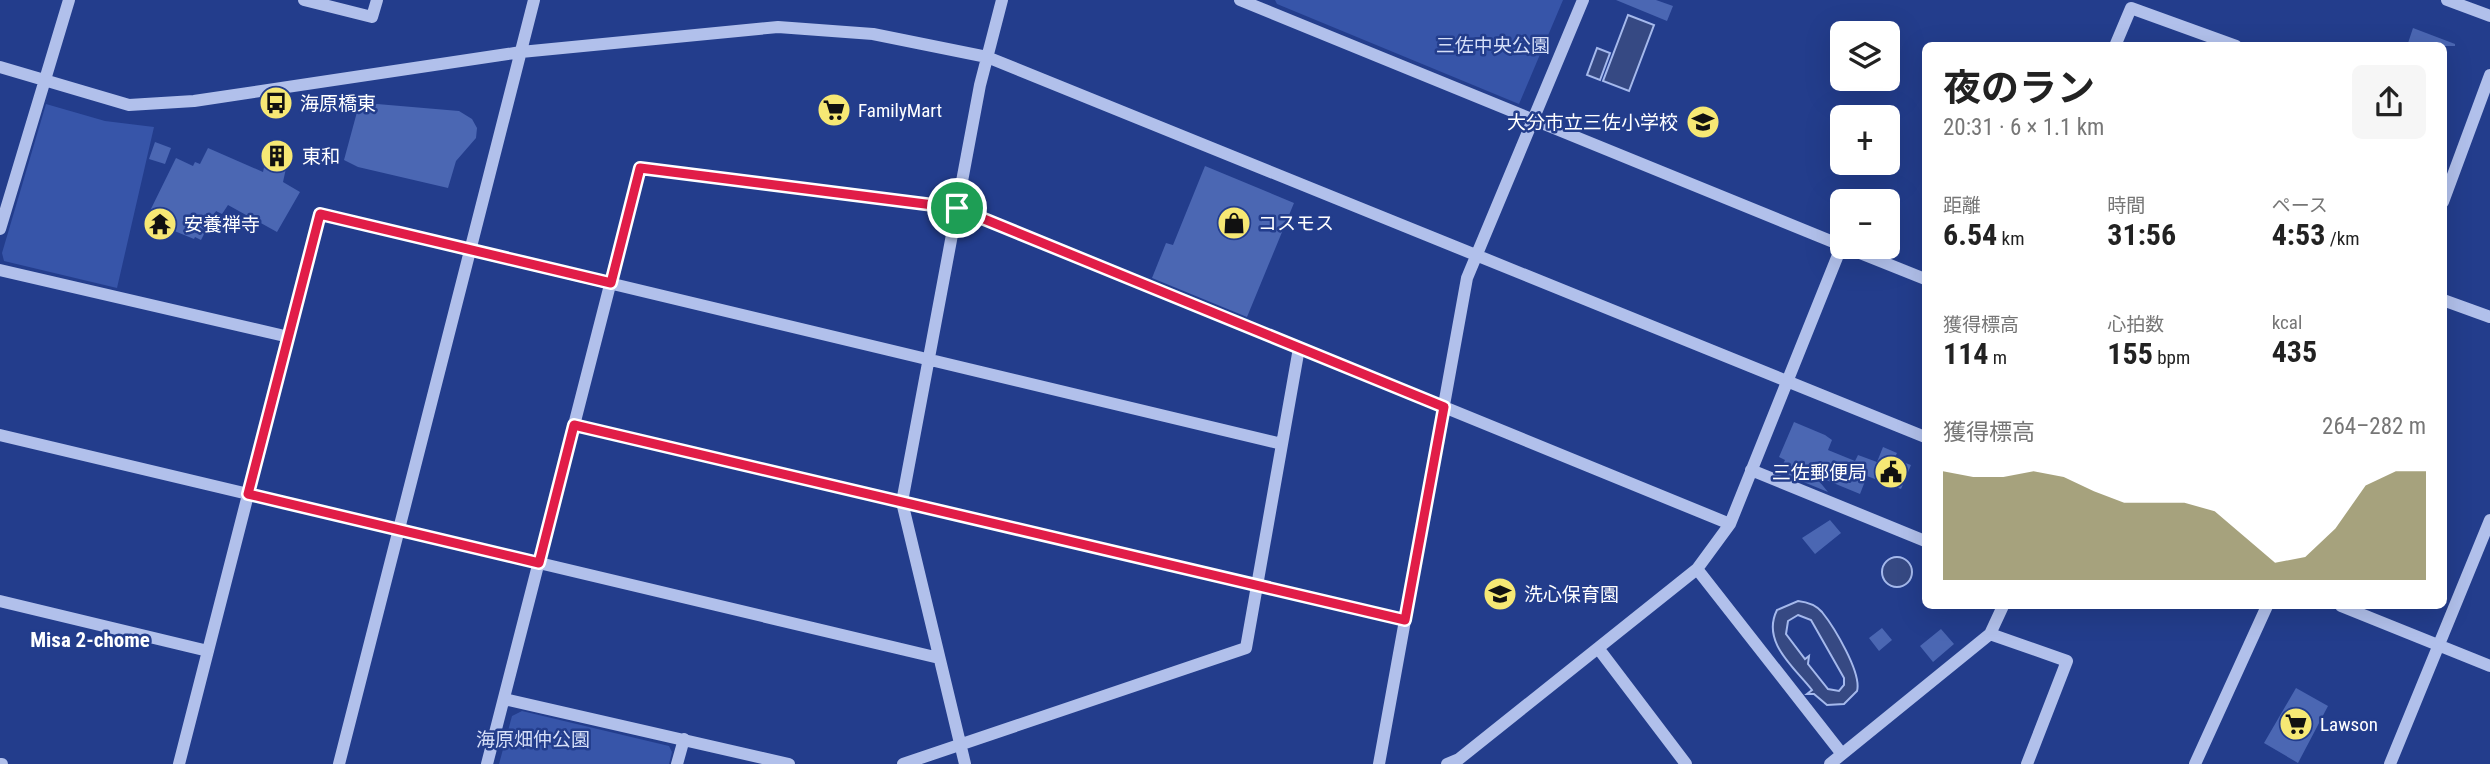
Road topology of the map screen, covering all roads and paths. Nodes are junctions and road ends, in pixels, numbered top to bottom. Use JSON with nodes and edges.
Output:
{"nodes":[{"id":1,"x":69,"y":0,"type":"edge"},
{"id":2,"x":304,"y":0,"type":"edge"},
{"id":3,"x":377,"y":0,"type":"edge"},
{"id":4,"x":534,"y":0,"type":"edge"},
{"id":5,"x":1002,"y":0,"type":"edge"},
{"id":6,"x":1240,"y":0,"type":"edge"},
{"id":7,"x":1583,"y":0,"type":"edge"},
{"id":8,"x":2447,"y":0,"type":"edge"},
{"id":9,"x":1261,"y":3,"type":"edge"},
{"id":10,"x":2490,"y":16,"type":"edge"},
{"id":11,"x":2117,"y":42,"type":"edge"},
{"id":12,"x":2225,"y":42,"type":"edge"},
{"id":13,"x":521,"y":52,"type":"junction"},
{"id":14,"x":988,"y":57,"type":"junction"},
{"id":15,"x":0,"y":67,"type":"edge"},
{"id":16,"x":2490,"y":75,"type":"edge"},
{"id":17,"x":44,"y":81,"type":"junction"},
{"id":18,"x":1533,"y":119,"type":"junction"},
{"id":19,"x":2447,"y":191,"type":"edge"},
{"id":20,"x":957,"y":208,"type":"junction"},
{"id":21,"x":0,"y":229,"type":"edge"},
{"id":22,"x":1830,"y":241,"type":"edge"},
{"id":23,"x":471,"y":250,"type":"junction"},
{"id":24,"x":1477,"y":255,"type":"junction"},
{"id":25,"x":1838,"y":259,"type":"edge"},
{"id":26,"x":1875,"y":259,"type":"edge"},
{"id":27,"x":0,"y":270,"type":"edge"},
{"id":28,"x":1922,"y":278,"type":"edge"},
{"id":29,"x":611,"y":283,"type":"junction"},
{"id":30,"x":2447,"y":301,"type":"edge"},
{"id":31,"x":2490,"y":317,"type":"edge"},
{"id":32,"x":289,"y":337,"type":"junction"},
{"id":33,"x":1299,"y":348,"type":"junction"},
{"id":34,"x":926,"y":359,"type":"junction"},
{"id":35,"x":1787,"y":381,"type":"junction"},
{"id":36,"x":1444,"y":407,"type":"junction"},
{"id":37,"x":574,"y":425,"type":"junction"},
{"id":38,"x":0,"y":435,"type":"edge"},
{"id":39,"x":1922,"y":436,"type":"edge"},
{"id":40,"x":1282,"y":444,"type":"junction"},
{"id":41,"x":1751,"y":470,"type":"junction"},
{"id":42,"x":248,"y":494,"type":"junction"},
{"id":43,"x":902,"y":502,"type":"junction"},
{"id":44,"x":2490,"y":520,"type":"edge"},
{"id":45,"x":1730,"y":524,"type":"junction"},
{"id":46,"x":400,"y":530,"type":"junction"},
{"id":47,"x":1922,"y":540,"type":"edge"},
{"id":48,"x":539,"y":563,"type":"junction"},
{"id":49,"x":1697,"y":569,"type":"junction"},
{"id":50,"x":1257,"y":585,"type":"junction"},
{"id":51,"x":0,"y":601,"type":"edge"},
{"id":52,"x":2002,"y":609,"type":"edge"},
{"id":53,"x":2266,"y":609,"type":"edge"},
{"id":54,"x":2349,"y":609,"type":"edge"},
{"id":55,"x":1405,"y":620,"type":"junction"},
{"id":56,"x":1990,"y":634,"type":"junction"},
{"id":57,"x":2439,"y":645,"type":"junction"},
{"id":58,"x":1598,"y":648,"type":"junction"},
{"id":59,"x":208,"y":651,"type":"junction"},
{"id":60,"x":939,"y":658,"type":"junction"},
{"id":61,"x":2490,"y":666,"type":"edge"},
{"id":62,"x":504,"y":699,"type":"junction"},
{"id":63,"x":684,"y":739,"type":"junction"},
{"id":64,"x":960,"y":745,"type":"junction"},
{"id":65,"x":1842,"y":754,"type":"junction"},
{"id":66,"x":1456,"y":762,"type":"edge"},
{"id":67,"x":179,"y":764,"type":"edge"},
{"id":68,"x":339,"y":764,"type":"edge"},
{"id":69,"x":487,"y":764,"type":"edge"},
{"id":70,"x":677,"y":764,"type":"edge"},
{"id":71,"x":789,"y":764,"type":"edge"},
{"id":72,"x":903,"y":764,"type":"edge"},
{"id":73,"x":965,"y":764,"type":"edge"},
{"id":74,"x":1379,"y":764,"type":"edge"},
{"id":75,"x":1686,"y":764,"type":"edge"},
{"id":76,"x":1830,"y":764,"type":"edge"},
{"id":77,"x":2026,"y":764,"type":"edge"},
{"id":78,"x":2195,"y":764,"type":"edge"},
{"id":79,"x":2390,"y":764,"type":"edge"}],
"edges":[{"from":1,"to":17,"type":"street"},
{"from":2,"to":3,"type":"street"},
{"from":4,"to":13,"type":"street"},
{"from":5,"to":14,"type":"street"},
{"from":6,"to":9,"type":"street"},
{"from":7,"to":18,"type":"street"},
{"from":8,"to":10,"type":"street"},
{"from":9,"to":18,"type":"street"},
{"from":11,"to":12,"type":"street"},
{"from":13,"to":14,"type":"street"},
{"from":13,"to":17,"type":"street"},
{"from":13,"to":23,"type":"street"},
{"from":14,"to":20,"type":"street"},
{"from":14,"to":24,"type":"street"},
{"from":15,"to":17,"type":"street"},
{"from":16,"to":19,"type":"street"},
{"from":17,"to":21,"type":"street"},
{"from":18,"to":22,"type":"street"},
{"from":18,"to":24,"type":"street"},
{"from":20,"to":29,"type":"street"},
{"from":20,"to":33,"type":"street"},
{"from":20,"to":34,"type":"street"},
{"from":23,"to":29,"type":"street"},
{"from":23,"to":32,"type":"street"},
{"from":23,"to":46,"type":"street"},
{"from":24,"to":35,"type":"street"},
{"from":24,"to":36,"type":"street"},
{"from":25,"to":35,"type":"street"},
{"from":26,"to":28,"type":"street"},
{"from":27,"to":32,"type":"street"},
{"from":29,"to":34,"type":"street"},
{"from":29,"to":37,"type":"street"},
{"from":30,"to":31,"type":"street"},
{"from":32,"to":42,"type":"street"},
{"from":33,"to":36,"type":"street"},
{"from":33,"to":40,"type":"street"},
{"from":34,"to":40,"type":"street"},
{"from":34,"to":43,"type":"street"},
{"from":35,"to":39,"type":"street"},
{"from":35,"to":41,"type":"street"},
{"from":36,"to":45,"type":"street"},
{"from":36,"to":55,"type":"street"},
{"from":37,"to":43,"type":"street"},
{"from":37,"to":48,"type":"street"},
{"from":38,"to":42,"type":"street"},
{"from":40,"to":50,"type":"street"},
{"from":41,"to":45,"type":"street"},
{"from":41,"to":47,"type":"street"},
{"from":42,"to":46,"type":"street"},
{"from":42,"to":59,"type":"street"},
{"from":43,"to":50,"type":"street"},
{"from":43,"to":60,"type":"street"},
{"from":44,"to":57,"type":"street"},
{"from":45,"to":49,"type":"street"},
{"from":46,"to":48,"type":"street"},
{"from":46,"to":68,"type":"street"},
{"from":48,"to":60,"type":"street"},
{"from":48,"to":62,"type":"street"},
{"from":49,"to":58,"type":"street"},
{"from":49,"to":65,"type":"street"},
{"from":50,"to":55,"type":"street"},
{"from":50,"to":64,"type":"street"},
{"from":51,"to":59,"type":"street"},
{"from":52,"to":56,"type":"street"},
{"from":53,"to":78,"type":"street"},
{"from":54,"to":57,"type":"street"},
{"from":55,"to":74,"type":"street"},
{"from":56,"to":65,"type":"street"},
{"from":56,"to":77,"type":"street"},
{"from":57,"to":61,"type":"street"},
{"from":57,"to":79,"type":"street"},
{"from":58,"to":66,"type":"street"},
{"from":58,"to":75,"type":"street"},
{"from":59,"to":67,"type":"street"},
{"from":60,"to":64,"type":"street"},
{"from":62,"to":63,"type":"street"},
{"from":62,"to":69,"type":"street"},
{"from":63,"to":70,"type":"street"},
{"from":63,"to":71,"type":"street"},
{"from":64,"to":72,"type":"street"},
{"from":64,"to":73,"type":"street"},
{"from":65,"to":76,"type":"street"}]}
